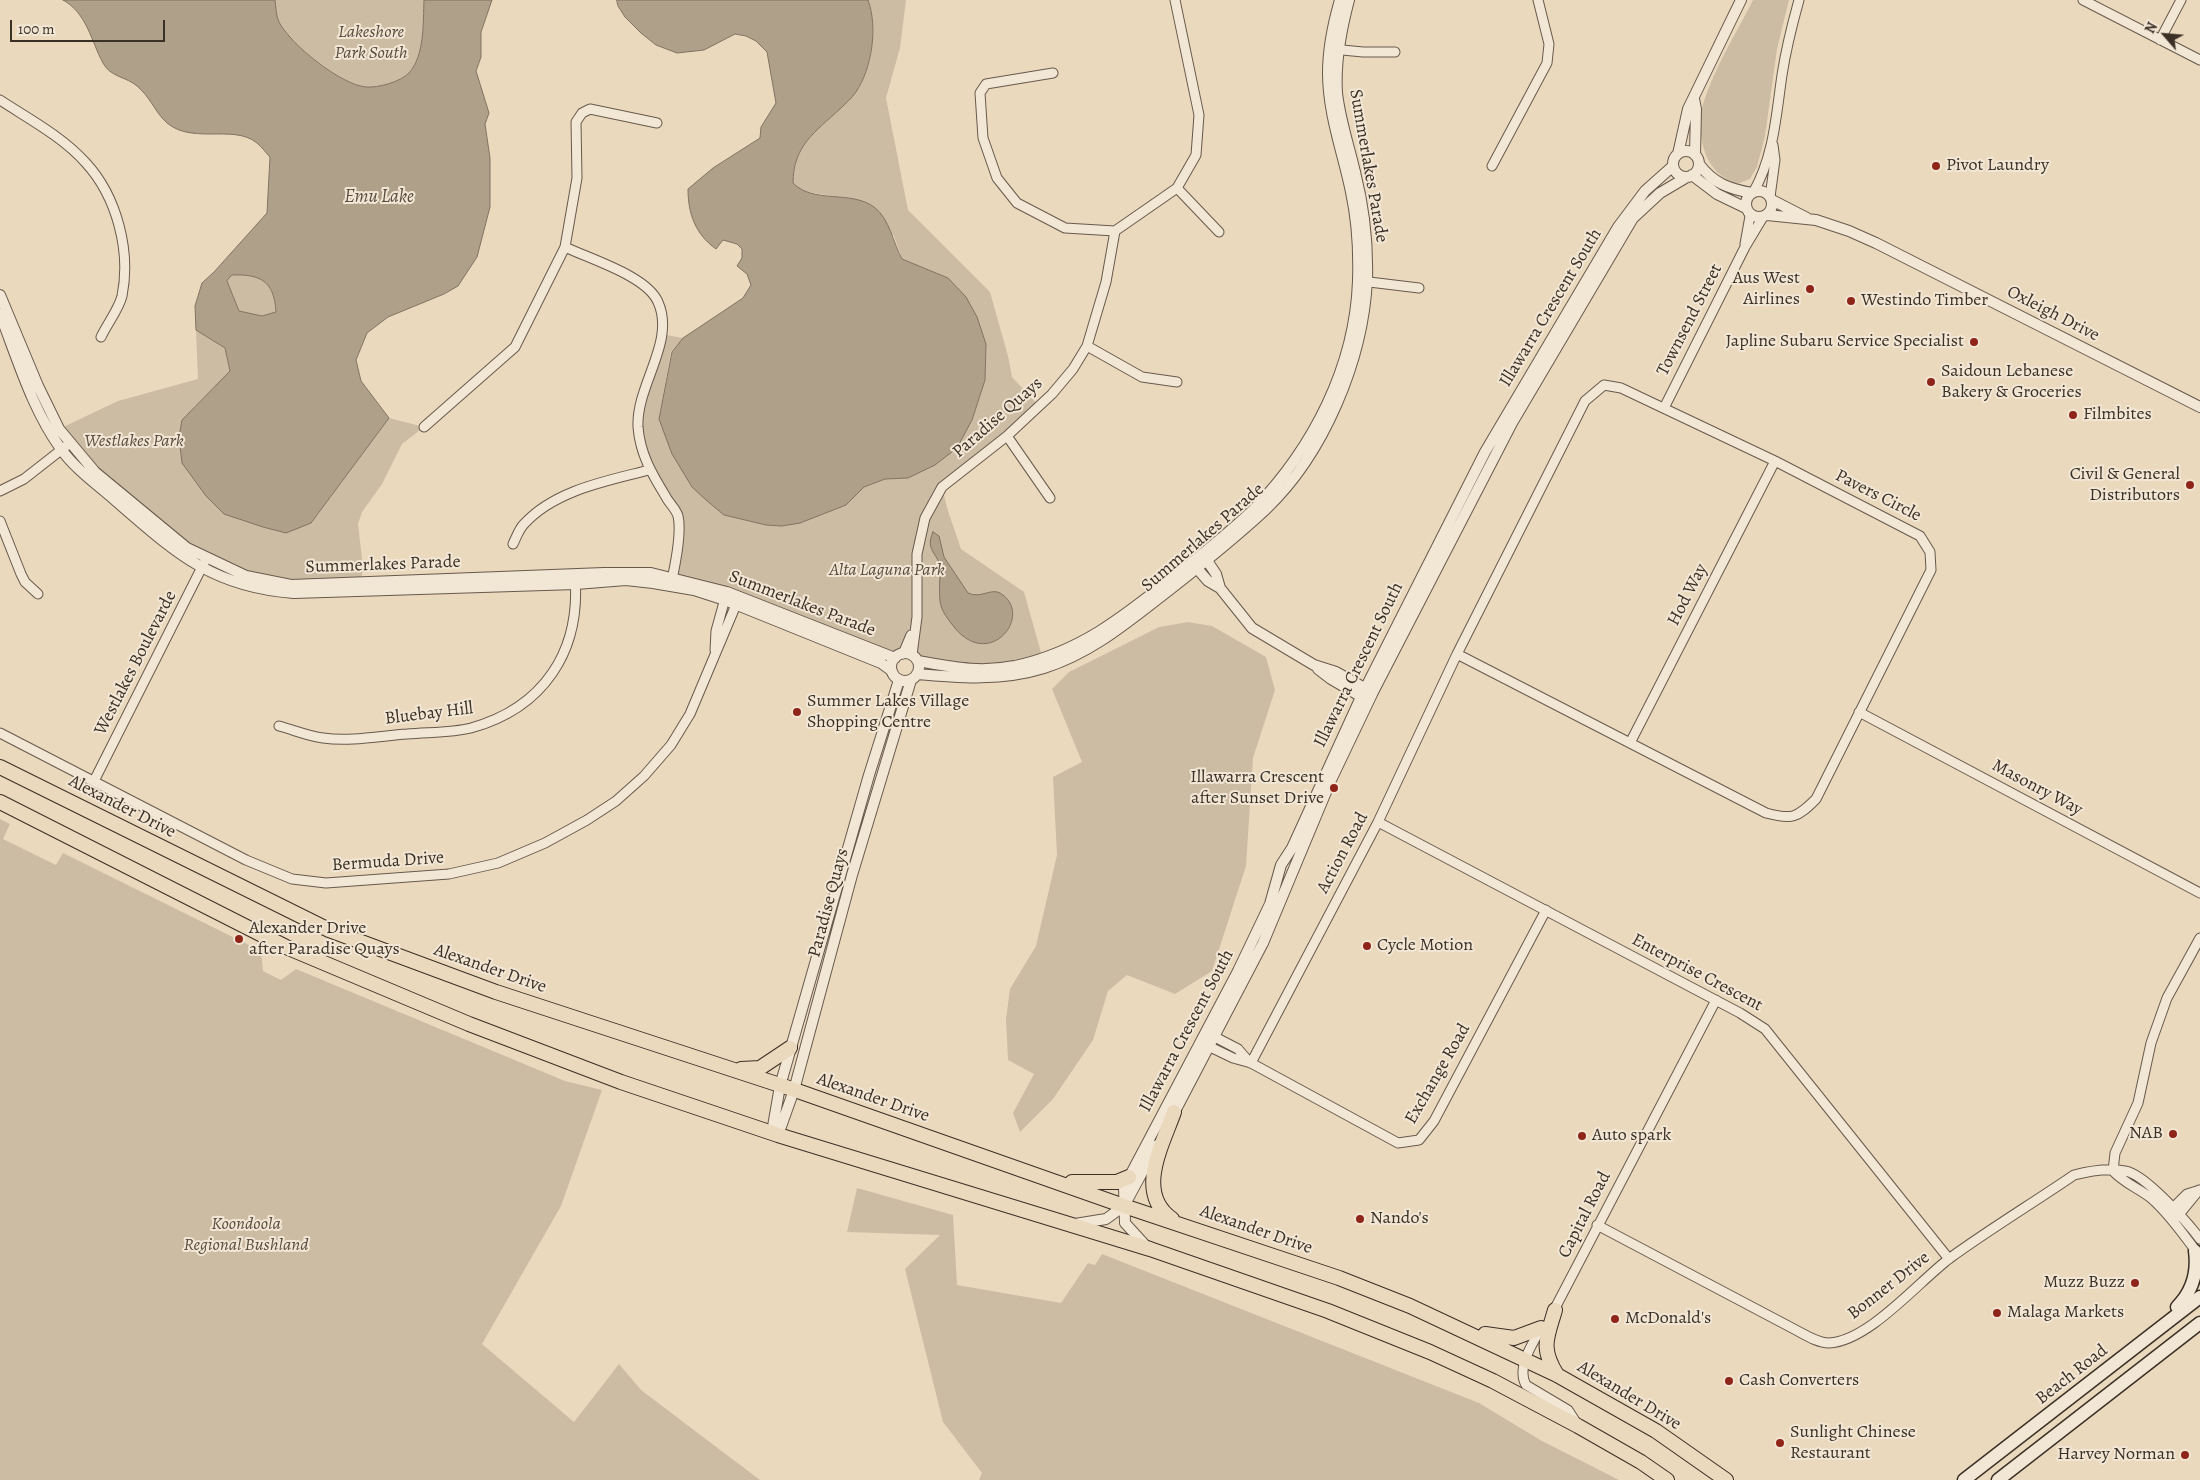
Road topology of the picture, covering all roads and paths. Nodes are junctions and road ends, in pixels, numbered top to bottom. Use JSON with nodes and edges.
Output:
{"nodes":[{"id":1,"x":1175,"y":0,"type":"edge"},
{"id":2,"x":1340,"y":0,"type":"edge"},
{"id":3,"x":1349,"y":0,"type":"edge"},
{"id":4,"x":1538,"y":0,"type":"edge"},
{"id":5,"x":1741,"y":0,"type":"edge"},
{"id":6,"x":1799,"y":0,"type":"edge"},
{"id":7,"x":2083,"y":0,"type":"edge"},
{"id":8,"x":2180,"y":0,"type":"edge"},
{"id":9,"x":2160,"y":40,"type":"junction"},
{"id":10,"x":1334,"y":49,"type":"junction"},
{"id":11,"x":1395,"y":52,"type":"dead end"},
{"id":12,"x":2200,"y":60,"type":"edge"},
{"id":13,"x":1053,"y":72,"type":"dead end"},
{"id":14,"x":0,"y":100,"type":"edge"},
{"id":15,"x":1694,"y":100,"type":"junction"},
{"id":16,"x":657,"y":123,"type":"dead end"},
{"id":17,"x":1773,"y":142,"type":"junction"},
{"id":18,"x":1678,"y":154,"type":"junction"},
{"id":19,"x":1697,"y":159,"type":"junction"},
{"id":20,"x":1492,"y":166,"type":"dead end"},
{"id":21,"x":1673,"y":166,"type":"junction"},
{"id":22,"x":1689,"y":176,"type":"junction"},
{"id":23,"x":1178,"y":188,"type":"junction"},
{"id":24,"x":1752,"y":193,"type":"junction"},
{"id":25,"x":1771,"y":198,"type":"junction"},
{"id":26,"x":1747,"y":209,"type":"junction"},
{"id":27,"x":1765,"y":216,"type":"junction"},
{"id":28,"x":1808,"y":218,"type":"junction"},
{"id":29,"x":1115,"y":231,"type":"junction"},
{"id":30,"x":1219,"y":232,"type":"dead end"},
{"id":31,"x":565,"y":247,"type":"junction"},
{"id":32,"x":1745,"y":247,"type":"junction"},
{"id":33,"x":1362,"y":281,"type":"junction"},
{"id":34,"x":1419,"y":288,"type":"dead end"},
{"id":35,"x":0,"y":295,"type":"edge"},
{"id":36,"x":0,"y":314,"type":"edge"},
{"id":37,"x":101,"y":337,"type":"dead end"},
{"id":38,"x":1088,"y":346,"type":"junction"},
{"id":39,"x":1177,"y":382,"type":"dead end"},
{"id":40,"x":2200,"y":407,"type":"edge"},
{"id":41,"x":1664,"y":408,"type":"junction"},
{"id":42,"x":424,"y":427,"type":"dead end"},
{"id":43,"x":1007,"y":436,"type":"junction"},
{"id":44,"x":66,"y":447,"type":"junction"},
{"id":45,"x":1775,"y":461,"type":"junction"},
{"id":46,"x":649,"y":470,"type":"junction"},
{"id":47,"x":0,"y":491,"type":"edge"},
{"id":48,"x":1050,"y":498,"type":"dead end"},
{"id":49,"x":0,"y":521,"type":"edge"},
{"id":50,"x":513,"y":544,"type":"dead end"},
{"id":51,"x":1205,"y":557,"type":"junction"},
{"id":52,"x":204,"y":564,"type":"junction"},
{"id":53,"x":1194,"y":566,"type":"junction"},
{"id":54,"x":575,"y":579,"type":"junction"},
{"id":55,"x":672,"y":581,"type":"junction"},
{"id":56,"x":1220,"y":588,"type":"junction"},
{"id":57,"x":38,"y":594,"type":"dead end"},
{"id":58,"x":726,"y":596,"type":"junction"},
{"id":59,"x":738,"y":601,"type":"junction"},
{"id":60,"x":848,"y":644,"type":"junction"},
{"id":61,"x":714,"y":653,"type":"junction"},
{"id":62,"x":1457,"y":654,"type":"junction"},
{"id":63,"x":907,"y":657,"type":"junction"},
{"id":64,"x":892,"y":671,"type":"junction"},
{"id":65,"x":914,"y":677,"type":"junction"},
{"id":66,"x":899,"y":680,"type":"junction"},
{"id":67,"x":1367,"y":695,"type":"junction"},
{"id":68,"x":1859,"y":712,"type":"junction"},
{"id":69,"x":279,"y":726,"type":"dead end"},
{"id":70,"x":0,"y":733,"type":"edge"},
{"id":71,"x":1630,"y":743,"type":"junction"},
{"id":72,"x":0,"y":767,"type":"edge"},
{"id":73,"x":869,"y":775,"type":"junction"},
{"id":74,"x":882,"y":779,"type":"junction"},
{"id":75,"x":94,"y":781,"type":"junction"},
{"id":76,"x":0,"y":802,"type":"edge"},
{"id":77,"x":1378,"y":822,"type":"junction"},
{"id":78,"x":2200,"y":892,"type":"edge"},
{"id":79,"x":1546,"y":910,"type":"junction"},
{"id":80,"x":2200,"y":938,"type":"edge"},
{"id":81,"x":1716,"y":1000,"type":"junction"},
{"id":82,"x":1211,"y":1035,"type":"junction"},
{"id":83,"x":1205,"y":1045,"type":"junction"},
{"id":84,"x":790,"y":1048,"type":"junction"},
{"id":85,"x":1251,"y":1063,"type":"junction"},
{"id":86,"x":732,"y":1070,"type":"junction"},
{"id":87,"x":780,"y":1086,"type":"junction"},
{"id":88,"x":794,"y":1090,"type":"junction"},
{"id":89,"x":1174,"y":1112,"type":"junction"},
{"id":90,"x":775,"y":1133,"type":"junction"},
{"id":91,"x":2113,"y":1171,"type":"junction"},
{"id":92,"x":1129,"y":1177,"type":"junction"},
{"id":93,"x":1047,"y":1179,"type":"junction"},
{"id":94,"x":2200,"y":1190,"type":"edge"},
{"id":95,"x":1124,"y":1206,"type":"junction"},
{"id":96,"x":2173,"y":1214,"type":"junction"},
{"id":97,"x":1069,"y":1224,"type":"junction"},
{"id":98,"x":1181,"y":1225,"type":"junction"},
{"id":99,"x":1597,"y":1225,"type":"junction"},
{"id":100,"x":1150,"y":1249,"type":"junction"},
{"id":101,"x":2198,"y":1249,"type":"edge"},
{"id":102,"x":1949,"y":1259,"type":"junction"},
{"id":103,"x":2200,"y":1297,"type":"edge"},
{"id":104,"x":1555,"y":1310,"type":"junction"},
{"id":105,"x":2200,"y":1323,"type":"edge"},
{"id":106,"x":1541,"y":1328,"type":"junction"},
{"id":107,"x":1464,"y":1330,"type":"junction"},
{"id":108,"x":2149,"y":1336,"type":"junction"},
{"id":109,"x":1526,"y":1360,"type":"junction"},
{"id":110,"x":1556,"y":1375,"type":"junction"},
{"id":111,"x":2073,"y":1422,"type":"junction"},
{"id":112,"x":1578,"y":1426,"type":"junction"},
{"id":113,"x":2014,"y":1442,"type":"junction"},
{"id":114,"x":1667,"y":1480,"type":"edge"},
{"id":115,"x":1726,"y":1480,"type":"edge"},
{"id":116,"x":1964,"y":1480,"type":"edge"},
{"id":117,"x":1998,"y":1480,"type":"edge"}],
"edges":[{"from":1,"to":23,"type":"street"},
{"from":2,"to":10,"type":"street","name":"Summerlakes Parade"},
{"from":3,"to":10,"type":"street","name":"Summerlakes Parade"},
{"from":4,"to":20,"type":"street"},
{"from":5,"to":15,"type":"street"},
{"from":6,"to":17,"type":"street"},
{"from":7,"to":9,"type":"street"},
{"from":8,"to":9,"type":"street"},
{"from":9,"to":12,"type":"street"},
{"from":10,"to":11,"type":"street"},
{"from":10,"to":33,"type":"street","name":"Summerlakes Parade"},
{"from":13,"to":29,"type":"street"},
{"from":14,"to":37,"type":"street"},
{"from":15,"to":18,"type":"street"},
{"from":15,"to":19,"type":"street"},
{"from":16,"to":31,"type":"street"},
{"from":17,"to":24,"type":"street"},
{"from":17,"to":25,"type":"street"},
{"from":18,"to":19,"type":"street"},
{"from":18,"to":21,"type":"street"},
{"from":19,"to":22,"type":"street"},
{"from":19,"to":24,"type":"street"},
{"from":21,"to":22,"type":"street"},
{"from":21,"to":67,"type":"street","name":"Illawarra Crescent South"},
{"from":22,"to":26,"type":"street"},
{"from":22,"to":67,"type":"street","name":"Illawarra Crescent South"},
{"from":23,"to":29,"type":"street"},
{"from":23,"to":30,"type":"street"},
{"from":24,"to":25,"type":"street"},
{"from":24,"to":26,"type":"street"},
{"from":25,"to":27,"type":"street"},
{"from":25,"to":28,"type":"street","name":"Oxleigh Drive"},
{"from":26,"to":27,"type":"street"},
{"from":26,"to":32,"type":"street","name":"Townsend Street"},
{"from":27,"to":28,"type":"street","name":"Oxleigh Drive"},
{"from":27,"to":32,"type":"street","name":"Townsend Street"},
{"from":28,"to":40,"type":"street","name":"Oxleigh Drive"},
{"from":29,"to":38,"type":"street","name":"Paradise Quays"},
{"from":31,"to":42,"type":"street"},
{"from":31,"to":46,"type":"street"},
{"from":32,"to":41,"type":"street","name":"Townsend Street"},
{"from":33,"to":34,"type":"street"},
{"from":33,"to":51,"type":"street","name":"Summerlakes Parade"},
{"from":35,"to":44,"type":"street","name":"Summerlakes Parade"},
{"from":36,"to":44,"type":"street","name":"Summerlakes Parade"},
{"from":38,"to":39,"type":"street"},
{"from":38,"to":43,"type":"street","name":"Paradise Quays"},
{"from":41,"to":45,"type":"street","name":"Pavers Circle"},
{"from":41,"to":62,"type":"street","name":"Pavers Circle"},
{"from":43,"to":48,"type":"street"},
{"from":43,"to":63,"type":"street","name":"Paradise Quays"},
{"from":44,"to":47,"type":"street"},
{"from":44,"to":52,"type":"street","name":"Summerlakes Parade"},
{"from":45,"to":68,"type":"street","name":"Pavers Circle"},
{"from":45,"to":71,"type":"street","name":"Hod Way"},
{"from":46,"to":50,"type":"street"},
{"from":46,"to":55,"type":"street"},
{"from":49,"to":57,"type":"street"},
{"from":51,"to":53,"type":"street","name":"Summerlakes Parade"},
{"from":51,"to":56,"type":"street"},
{"from":52,"to":54,"type":"street","name":"Summerlakes Parade"},
{"from":52,"to":75,"type":"street","name":"Westlakes Boulevarde"},
{"from":53,"to":56,"type":"street"},
{"from":53,"to":63,"type":"street","name":"Summerlakes Parade"},
{"from":53,"to":65,"type":"street","name":"Summerlakes Parade"},
{"from":54,"to":55,"type":"street","name":"Summerlakes Parade"},
{"from":54,"to":69,"type":"street","name":"Bluebay Hill"},
{"from":55,"to":58,"type":"street","name":"Summerlakes Parade"},
{"from":56,"to":67,"type":"street"},
{"from":58,"to":59,"type":"street","name":"Summerlakes Parade"},
{"from":58,"to":61,"type":"street","name":"Bermuda Drive"},
{"from":59,"to":60,"type":"street","name":"Summerlakes Parade"},
{"from":59,"to":61,"type":"street","name":"Bermuda Drive"},
{"from":60,"to":63,"type":"street","name":"Summerlakes Parade"},
{"from":60,"to":64,"type":"street","name":"Summerlakes Parade"},
{"from":61,"to":75,"type":"street","name":"Bermuda Drive"},
{"from":62,"to":71,"type":"street","name":"Pavers Circle"},
{"from":62,"to":77,"type":"street","name":"Action Road"},
{"from":63,"to":64,"type":"street"},
{"from":63,"to":65,"type":"street","name":"Paradise Quays"},
{"from":64,"to":66,"type":"street"},
{"from":65,"to":66,"type":"street","name":"Summerlakes Parade"},
{"from":65,"to":74,"type":"street","name":"Paradise Quays"},
{"from":66,"to":73,"type":"street","name":"Paradise Quays"},
{"from":67,"to":82,"type":"street","name":"Illawarra Crescent South"},
{"from":68,"to":71,"type":"street","name":"Pavers Circle"},
{"from":68,"to":78,"type":"street","name":"Masonry Way"},
{"from":70,"to":75,"type":"street","name":"Bermuda Drive"},
{"from":72,"to":86,"type":"main road","name":"Alexander Drive"},
{"from":73,"to":74,"type":"street"},
{"from":73,"to":84,"type":"street","name":"Paradise Quays"},
{"from":74,"to":88,"type":"street","name":"Paradise Quays"},
{"from":76,"to":90,"type":"main road"},
{"from":77,"to":79,"type":"street","name":"Enterprise Crescent"},
{"from":77,"to":85,"type":"street","name":"Action Road"},
{"from":79,"to":81,"type":"street","name":"Enterprise Crescent"},
{"from":79,"to":85,"type":"street","name":"Exchange Road"},
{"from":80,"to":91,"type":"street"},
{"from":81,"to":99,"type":"street","name":"Capital Road"},
{"from":81,"to":102,"type":"street","name":"Enterprise Crescent"},
{"from":82,"to":83,"type":"street","name":"Illawarra Crescent South"},
{"from":82,"to":85,"type":"street","name":"Exchange Road"},
{"from":83,"to":85,"type":"street","name":"Exchange Road"},
{"from":83,"to":89,"type":"street","name":"Illawarra Crescent South"},
{"from":83,"to":92,"type":"street","name":"Illawarra Crescent South"},
{"from":84,"to":86,"type":"main road"},
{"from":84,"to":87,"type":"street","name":"Paradise Quays"},
{"from":86,"to":87,"type":"main road","name":"Alexander Drive"},
{"from":87,"to":88,"type":"main road","name":"Alexander Drive"},
{"from":87,"to":90,"type":"street","name":"Paradise Quays"},
{"from":88,"to":90,"type":"street","name":"Paradise Quays"},
{"from":88,"to":93,"type":"main road","name":"Alexander Drive"},
{"from":89,"to":95,"type":"street","name":"Illawarra Crescent South"},
{"from":89,"to":98,"type":"main road"},
{"from":90,"to":97,"type":"main road"},
{"from":91,"to":96,"type":"street","name":"Bonner Drive"},
{"from":91,"to":102,"type":"street","name":"Bonner Drive"},
{"from":92,"to":93,"type":"main road"},
{"from":92,"to":95,"type":"street","name":"Illawarra Crescent South"},
{"from":93,"to":95,"type":"main road","name":"Alexander Drive"},
{"from":94,"to":96,"type":"street"},
{"from":95,"to":97,"type":"street","name":"Illawarra Crescent South"},
{"from":95,"to":98,"type":"main road","name":"Alexander Drive"},
{"from":95,"to":100,"type":"street","name":"Illawarra Crescent South"},
{"from":96,"to":101,"type":"street","name":"Bonner Drive"},
{"from":96,"to":101,"type":"street","name":"Bonner Drive"},
{"from":97,"to":100,"type":"main road"},
{"from":98,"to":107,"type":"main road","name":"Alexander Drive"},
{"from":99,"to":102,"type":"street","name":"Bonner Drive"},
{"from":99,"to":104,"type":"street","name":"Capital Road"},
{"from":100,"to":112,"type":"main road"},
{"from":101,"to":108,"type":"main road"},
{"from":103,"to":108,"type":"main road","name":"Beach Road"},
{"from":104,"to":106,"type":"street","name":"Capital Road"},
{"from":104,"to":110,"type":"main road"},
{"from":105,"to":111,"type":"main road","name":"Beach Road"},
{"from":106,"to":107,"type":"main road"},
{"from":106,"to":109,"type":"street","name":"Capital Road"},
{"from":107,"to":109,"type":"main road","name":"Alexander Drive"},
{"from":108,"to":113,"type":"main road","name":"Beach Road"},
{"from":109,"to":110,"type":"main road","name":"Alexander Drive"},
{"from":109,"to":112,"type":"street","name":"Capital Road"},
{"from":110,"to":115,"type":"main road","name":"Alexander Drive"},
{"from":111,"to":113,"type":"main road"},
{"from":111,"to":117,"type":"main road","name":"Beach Road"},
{"from":112,"to":114,"type":"main road"},
{"from":113,"to":116,"type":"main road","name":"Beach Road"}]}
